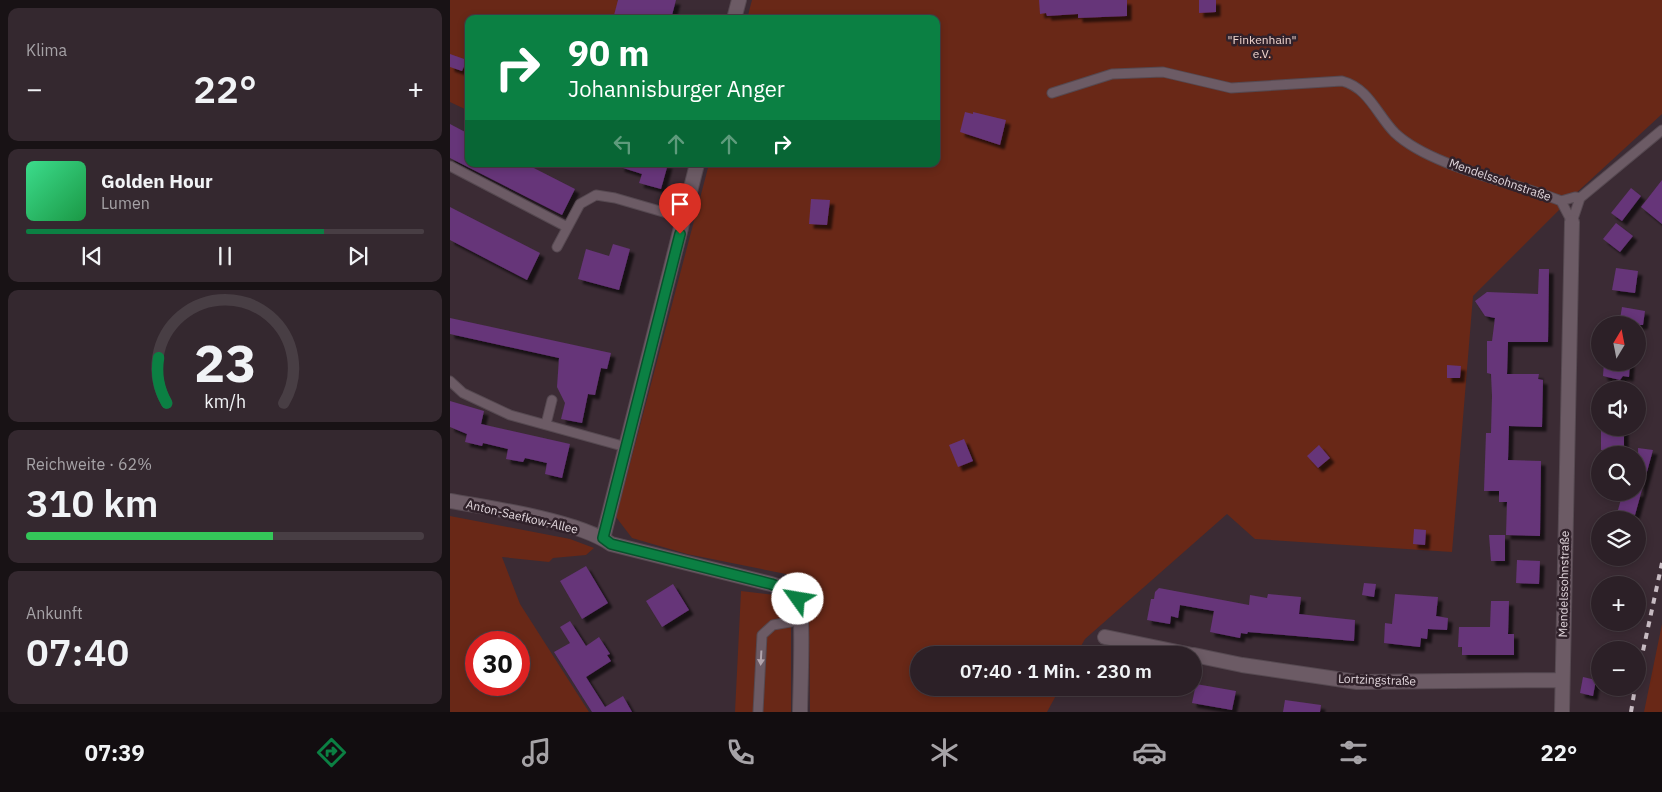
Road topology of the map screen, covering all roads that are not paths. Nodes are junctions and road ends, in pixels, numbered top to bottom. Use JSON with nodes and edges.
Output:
{"nodes":[{"id":1,"x":739,"y":0,"type":"edge"},
{"id":2,"x":735,"y":15,"type":"edge"},
{"id":3,"x":1052,"y":93,"type":"dead end"},
{"id":4,"x":1662,"y":130,"type":"edge"},
{"id":5,"x":450,"y":166,"type":"edge"},
{"id":6,"x":696,"y":167,"type":"edge"},
{"id":7,"x":1580,"y":198,"type":"junction"},
{"id":8,"x":1561,"y":201,"type":"junction"},
{"id":9,"x":684,"y":218,"type":"junction"},
{"id":10,"x":1572,"y":222,"type":"junction"},
{"id":11,"x":567,"y":227,"type":"junction"},
{"id":12,"x":557,"y":247,"type":"dead end"},
{"id":13,"x":450,"y":381,"type":"edge"},
{"id":14,"x":552,"y":400,"type":"dead end"},
{"id":15,"x":546,"y":424,"type":"junction"},
{"id":16,"x":626,"y":447,"type":"junction"},
{"id":17,"x":450,"y":501,"type":"edge"},
{"id":18,"x":603,"y":538,"type":"junction"},
{"id":19,"x":801,"y":620,"type":"junction"},
{"id":20,"x":1105,"y":637,"type":"dead end"},
{"id":21,"x":1149,"y":646,"type":"edge"},
{"id":22,"x":1202,"y":657,"type":"edge"},
{"id":23,"x":1562,"y":680,"type":"junction"},
{"id":24,"x":758,"y":712,"type":"edge"},
{"id":25,"x":800,"y":712,"type":"edge"},
{"id":26,"x":1562,"y":712,"type":"edge"}],
"edges":[{"from":1,"to":2,"type":"street"},
{"from":3,"to":8,"type":"lane","name":"Mendelssohnstraße"},
{"from":4,"to":7,"type":"lane"},
{"from":5,"to":11,"type":"lane"},
{"from":6,"to":9,"type":"street"},
{"from":7,"to":8,"type":"lane"},
{"from":7,"to":10,"type":"lane"},
{"from":8,"to":10,"type":"lane","name":"Mendelssohnstraße"},
{"from":9,"to":11,"type":"lane"},
{"from":9,"to":16,"type":"street"},
{"from":10,"to":23,"type":"street","name":"Mendelssohnstraße"},
{"from":11,"to":12,"type":"lane"},
{"from":13,"to":15,"type":"lane"},
{"from":14,"to":15,"type":"lane"},
{"from":15,"to":16,"type":"lane"},
{"from":16,"to":18,"type":"street"},
{"from":17,"to":18,"type":"street","name":"Anton-Saefkow-Allee"},
{"from":18,"to":19,"type":"street","name":"Anton-Saefkow-Allee"},
{"from":19,"to":24,"type":"lane","one_way":true},
{"from":19,"to":25,"type":"street","name":"Anton-Saefkow-Allee"},
{"from":20,"to":21,"type":"street","name":"Lortzingstraße"},
{"from":22,"to":23,"type":"street","name":"Lortzingstraße"},
{"from":23,"to":26,"type":"street","name":"Mendelssohnstraße"}]}
